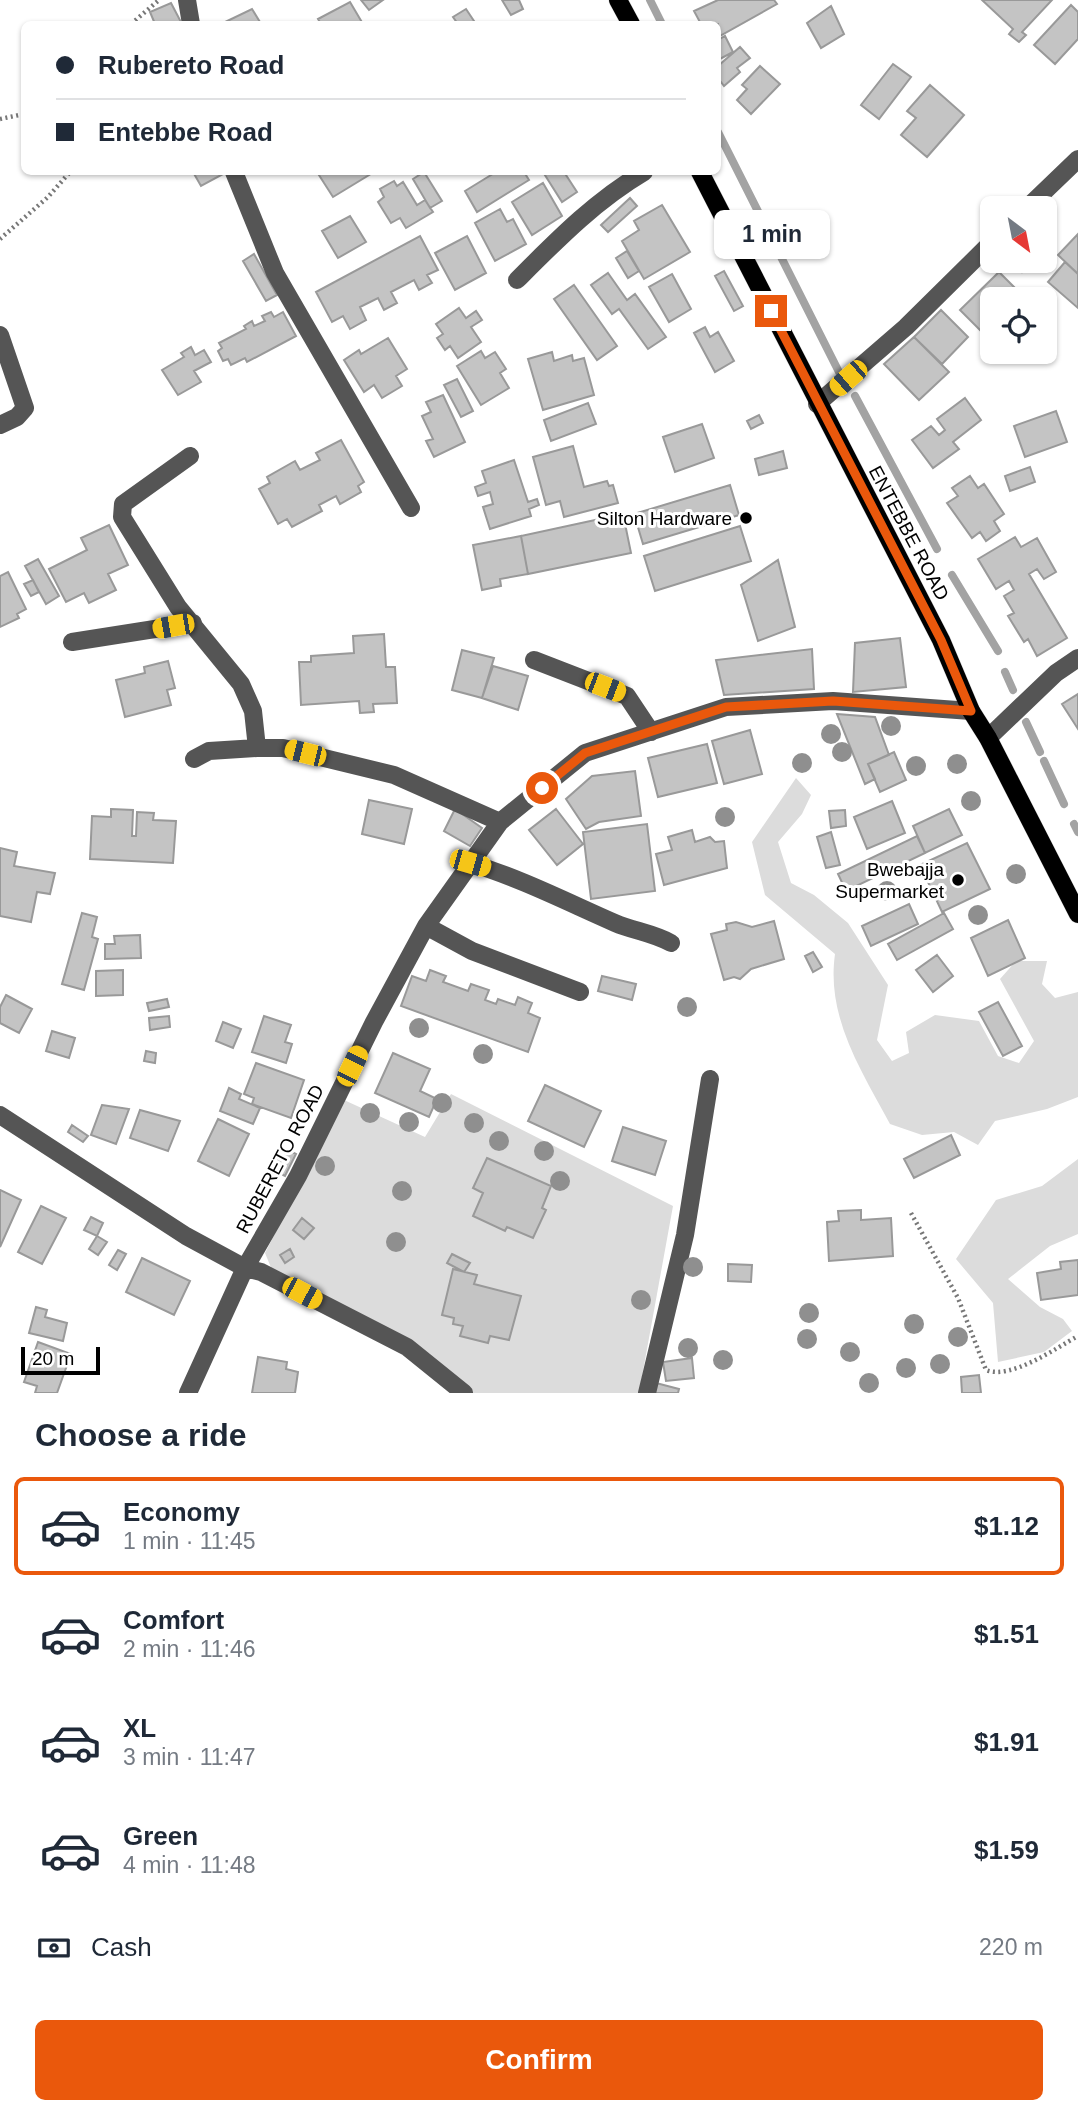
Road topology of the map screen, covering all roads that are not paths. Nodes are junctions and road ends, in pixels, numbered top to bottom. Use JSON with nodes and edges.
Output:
{"nodes":[{"id":1,"x":187,"y":0,"type":"edge"},
{"id":2,"x":618,"y":0,"type":"edge"},
{"id":3,"x":190,"y":21,"type":"edge"},
{"id":4,"x":629,"y":21,"type":"edge"},
{"id":5,"x":1078,"y":159,"type":"edge"},
{"id":6,"x":235,"y":175,"type":"edge"},
{"id":7,"x":639,"y":175,"type":"edge"},
{"id":8,"x":702,"y":175,"type":"edge"},
{"id":9,"x":1039,"y":196,"type":"edge"},
{"id":10,"x":980,"y":255,"type":"edge"},
{"id":11,"x":517,"y":280,"type":"dead end"},
{"id":12,"x":0,"y":335,"type":"edge"},
{"id":13,"x":817,"y":404,"type":"junction"},
{"id":14,"x":0,"y":425,"type":"edge"},
{"id":15,"x":190,"y":456,"type":"dead end"},
{"id":16,"x":411,"y":508,"type":"dead end"},
{"id":17,"x":193,"y":623,"type":"junction"},
{"id":18,"x":72,"y":642,"type":"dead end"},
{"id":19,"x":1078,"y":658,"type":"edge"},
{"id":20,"x":534,"y":660,"type":"dead end"},
{"id":21,"x":971,"y":711,"type":"junction"},
{"id":22,"x":651,"y":732,"type":"junction"},
{"id":23,"x":988,"y":738,"type":"junction"},
{"id":24,"x":257,"y":748,"type":"junction"},
{"id":25,"x":194,"y":759,"type":"dead end"},
{"id":26,"x":500,"y":822,"type":"junction"},
{"id":27,"x":470,"y":863,"type":"junction"},
{"id":28,"x":1078,"y":914,"type":"edge"},
{"id":29,"x":426,"y":926,"type":"junction"},
{"id":30,"x":671,"y":943,"type":"dead end"},
{"id":31,"x":580,"y":992,"type":"dead end"},
{"id":32,"x":710,"y":1079,"type":"dead end"},
{"id":33,"x":0,"y":1115,"type":"edge"},
{"id":34,"x":245,"y":1268,"type":"junction"},
{"id":35,"x":188,"y":1393,"type":"edge"},
{"id":36,"x":464,"y":1393,"type":"edge"},
{"id":37,"x":647,"y":1393,"type":"edge"}],
"edges":[{"from":1,"to":3,"type":"street"},
{"from":2,"to":4,"type":"main road"},
{"from":5,"to":9,"type":"street"},
{"from":6,"to":16,"type":"street"},
{"from":7,"to":11,"type":"street"},
{"from":8,"to":13,"type":"main road","name":"ENTEBBE ROAD"},
{"from":10,"to":13,"type":"street"},
{"from":12,"to":14,"type":"street"},
{"from":13,"to":21,"type":"main road","name":"ENTEBBE ROAD"},
{"from":15,"to":17,"type":"street"},
{"from":17,"to":18,"type":"street"},
{"from":17,"to":24,"type":"street"},
{"from":19,"to":23,"type":"street"},
{"from":20,"to":22,"type":"street"},
{"from":21,"to":22,"type":"street","name":"RUBERETO ROAD"},
{"from":21,"to":23,"type":"main road","name":"ENTEBBE ROAD"},
{"from":22,"to":26,"type":"street","name":"RUBERETO ROAD"},
{"from":23,"to":28,"type":"main road","name":"ENTEBBE ROAD"},
{"from":24,"to":25,"type":"street"},
{"from":24,"to":26,"type":"street"},
{"from":26,"to":27,"type":"street","name":"RUBERETO ROAD"},
{"from":27,"to":29,"type":"street","name":"RUBERETO ROAD"},
{"from":27,"to":30,"type":"street"},
{"from":29,"to":31,"type":"street"},
{"from":29,"to":34,"type":"street","name":"RUBERETO ROAD"},
{"from":32,"to":37,"type":"street"},
{"from":33,"to":34,"type":"street"},
{"from":34,"to":35,"type":"street","name":"RUBERETO ROAD"},
{"from":34,"to":36,"type":"street"}]}
